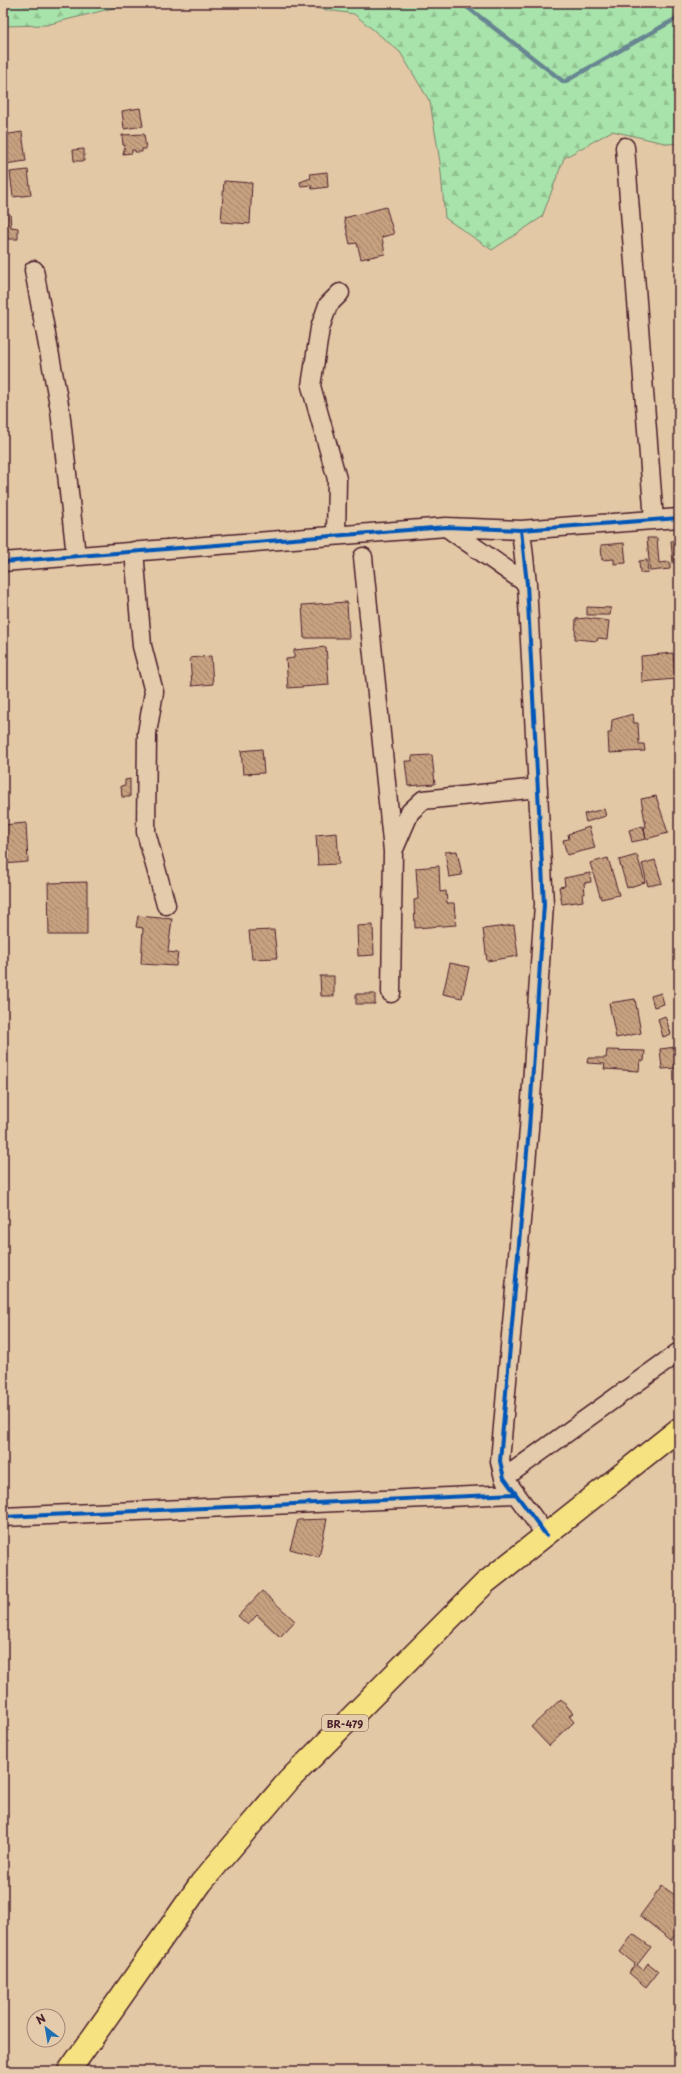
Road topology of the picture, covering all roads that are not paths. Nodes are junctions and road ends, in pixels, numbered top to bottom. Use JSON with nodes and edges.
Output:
{"nodes":[{"id":1,"x":625,"y":147,"type":"dead end"},
{"id":2,"x":34,"y":270,"type":"dead end"},
{"id":3,"x":340,"y":293,"type":"dead end"},
{"id":4,"x":679,"y":518,"type":"edge"},
{"id":5,"x":654,"y":520,"type":"junction"},
{"id":6,"x":446,"y":527,"type":"junction"},
{"id":7,"x":521,"y":530,"type":"junction"},
{"id":8,"x":336,"y":535,"type":"junction"},
{"id":9,"x":134,"y":551,"type":"junction"},
{"id":10,"x":76,"y":556,"type":"junction"},
{"id":11,"x":363,"y":557,"type":"dead end"},
{"id":12,"x":3,"y":562,"type":"edge"},
{"id":13,"x":527,"y":584,"type":"junction"},
{"id":14,"x":538,"y":788,"type":"junction"},
{"id":15,"x":393,"y":851,"type":"junction"},
{"id":16,"x":166,"y":905,"type":"dead end"},
{"id":17,"x":391,"y":993,"type":"dead end"},
{"id":18,"x":679,"y":1352,"type":"edge"},
{"id":19,"x":679,"y":1429,"type":"edge"},
{"id":20,"x":504,"y":1478,"type":"junction"},
{"id":21,"x":516,"y":1494,"type":"junction"},
{"id":22,"x":3,"y":1517,"type":"edge"},
{"id":23,"x":546,"y":1535,"type":"junction"},
{"id":24,"x":69,"y":2071,"type":"edge"}],
"edges":[{"from":1,"to":5,"type":"street"},
{"from":2,"to":10,"type":"street"},
{"from":3,"to":8,"type":"street"},
{"from":4,"to":5,"type":"street"},
{"from":5,"to":7,"type":"street"},
{"from":6,"to":7,"type":"street"},
{"from":6,"to":8,"type":"street"},
{"from":6,"to":13,"type":"street"},
{"from":7,"to":13,"type":"street"},
{"from":8,"to":9,"type":"street"},
{"from":9,"to":10,"type":"street"},
{"from":9,"to":16,"type":"street"},
{"from":10,"to":12,"type":"street"},
{"from":11,"to":15,"type":"street"},
{"from":13,"to":14,"type":"street"},
{"from":14,"to":15,"type":"street"},
{"from":14,"to":20,"type":"street"},
{"from":15,"to":17,"type":"street"},
{"from":18,"to":20,"type":"street"},
{"from":19,"to":23,"type":"main road","number":"BR-479"},
{"from":20,"to":21,"type":"street"},
{"from":21,"to":22,"type":"street"},
{"from":21,"to":23,"type":"street"},
{"from":23,"to":24,"type":"main road","number":"BR-479"}]}
